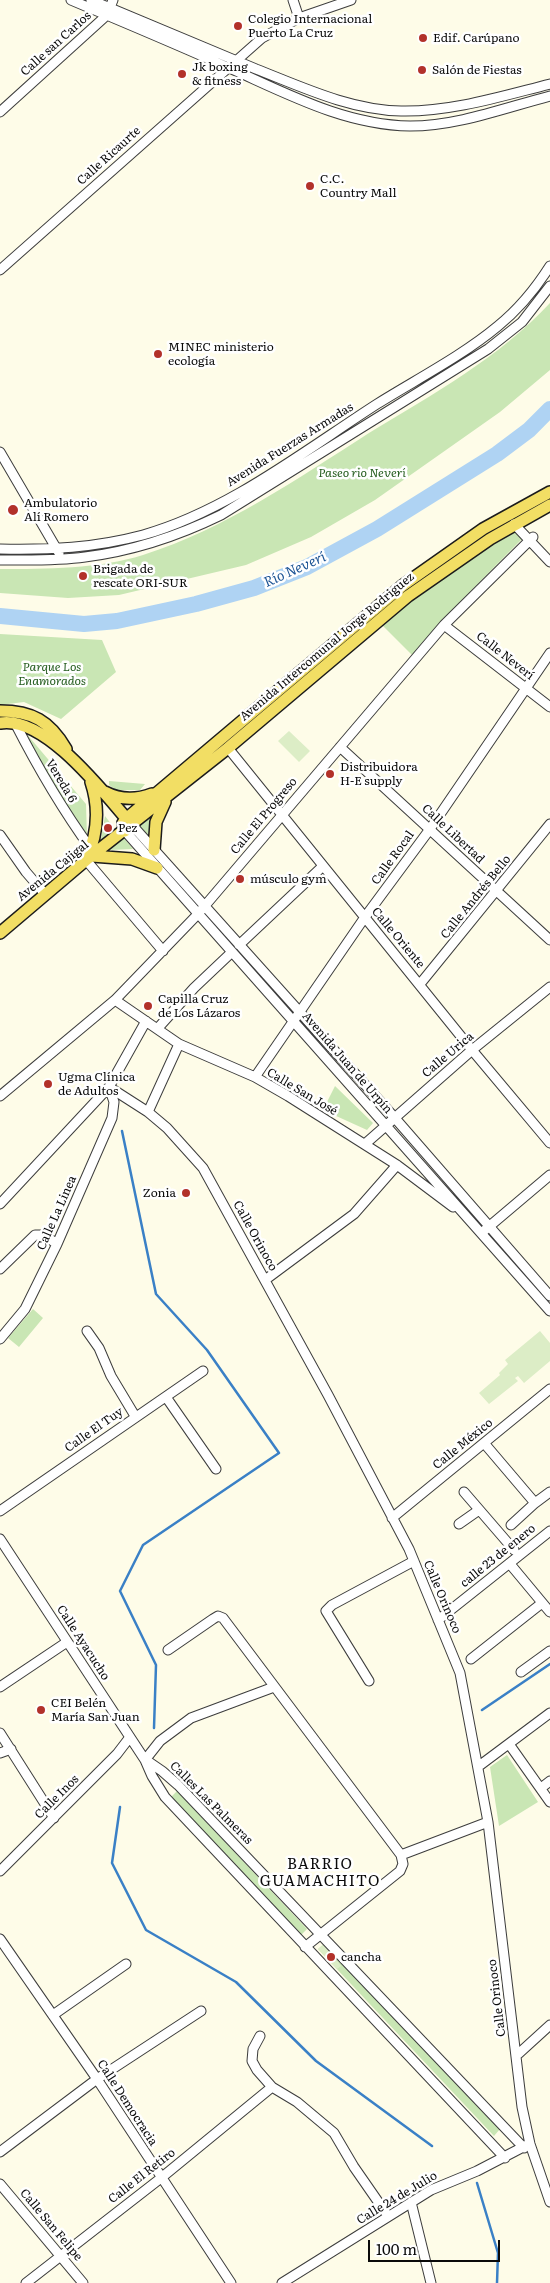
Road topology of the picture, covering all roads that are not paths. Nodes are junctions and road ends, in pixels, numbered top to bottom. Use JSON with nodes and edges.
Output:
{"nodes":[{"id":1,"x":71,"y":0,"type":"edge"},
{"id":2,"x":91,"y":0,"type":"edge"},
{"id":3,"x":293,"y":0,"type":"edge"},
{"id":4,"x":351,"y":0,"type":"edge"},
{"id":5,"x":110,"y":8,"type":"edge"},
{"id":6,"x":299,"y":18,"type":"junction"},
{"id":7,"x":235,"y":60,"type":"junction"},
{"id":8,"x":228,"y":67,"type":"junction"},
{"id":9,"x":550,"y":84,"type":"edge"},
{"id":10,"x":550,"y":96,"type":"edge"},
{"id":11,"x":0,"y":112,"type":"edge"},
{"id":12,"x":550,"y":266,"type":"edge"},
{"id":13,"x":0,"y":270,"type":"edge"},
{"id":14,"x":550,"y":286,"type":"edge"},
{"id":15,"x":0,"y":452,"type":"edge"},
{"id":16,"x":550,"y":492,"type":"edge"},
{"id":17,"x":550,"y":506,"type":"edge"},
{"id":18,"x":516,"y":523,"type":"junction"},
{"id":19,"x":531,"y":539,"type":"junction"},
{"id":20,"x":0,"y":549,"type":"edge"},
{"id":21,"x":58,"y":549,"type":"junction"},
{"id":22,"x":550,"y":555,"type":"edge"},
{"id":23,"x":62,"y":559,"type":"junction"},
{"id":24,"x":0,"y":560,"type":"edge"},
{"id":25,"x":550,"y":562,"type":"edge"},
{"id":26,"x":444,"y":625,"type":"junction"},
{"id":27,"x":550,"y":653,"type":"edge"},
{"id":28,"x":526,"y":688,"type":"junction"},
{"id":29,"x":550,"y":708,"type":"edge"},
{"id":30,"x":0,"y":711,"type":"edge"},
{"id":31,"x":0,"y":723,"type":"edge"},
{"id":32,"x":16,"y":723,"type":"junction"},
{"id":33,"x":340,"y":747,"type":"junction"},
{"id":34,"x":228,"y":748,"type":"junction"},
{"id":35,"x":69,"y":755,"type":"junction"},
{"id":36,"x":90,"y":779,"type":"junction"},
{"id":37,"x":100,"y":789,"type":"junction"},
{"id":38,"x":166,"y":791,"type":"junction"},
{"id":39,"x":281,"y":814,"type":"junction"},
{"id":40,"x":550,"y":824,"type":"edge"},
{"id":41,"x":128,"y":825,"type":"junction"},
{"id":42,"x":430,"y":829,"type":"junction"},
{"id":43,"x":0,"y":835,"type":"edge"},
{"id":44,"x":154,"y":850,"type":"junction"},
{"id":45,"x":90,"y":855,"type":"junction"},
{"id":46,"x":323,"y":866,"type":"junction"},
{"id":47,"x":157,"y":868,"type":"junction"},
{"id":48,"x":496,"y":892,"type":"junction"},
{"id":49,"x":46,"y":894,"type":"junction"},
{"id":50,"x":203,"y":907,"type":"junction"},
{"id":51,"x":197,"y":915,"type":"junction"},
{"id":52,"x":365,"y":918,"type":"junction"},
{"id":53,"x":0,"y":933,"type":"edge"},
{"id":54,"x":550,"y":940,"type":"edge"},
{"id":55,"x":235,"y":948,"type":"junction"},
{"id":56,"x":163,"y":950,"type":"junction"},
{"id":57,"x":420,"y":984,"type":"junction"},
{"id":58,"x":550,"y":987,"type":"edge"},
{"id":59,"x":116,"y":1000,"type":"junction"},
{"id":60,"x":299,"y":1012,"type":"junction"},
{"id":61,"x":293,"y":1020,"type":"junction"},
{"id":62,"x":146,"y":1021,"type":"junction"},
{"id":63,"x":158,"y":1028,"type":"junction"},
{"id":64,"x":179,"y":1044,"type":"junction"},
{"id":65,"x":472,"y":1050,"type":"junction"},
{"id":66,"x":254,"y":1077,"type":"junction"},
{"id":67,"x":109,"y":1087,"type":"junction"},
{"id":68,"x":0,"y":1096,"type":"edge"},
{"id":69,"x":148,"y":1112,"type":"junction"},
{"id":70,"x":394,"y":1118,"type":"junction"},
{"id":71,"x":385,"y":1125,"type":"junction"},
{"id":72,"x":550,"y":1143,"type":"edge"},
{"id":73,"x":365,"y":1144,"type":"junction"},
{"id":74,"x":397,"y":1165,"type":"junction"},
{"id":75,"x":550,"y":1175,"type":"edge"},
{"id":76,"x":0,"y":1204,"type":"edge"},
{"id":77,"x":468,"y":1219,"type":"junction"},
{"id":78,"x":489,"y":1226,"type":"junction"},
{"id":79,"x":481,"y":1234,"type":"junction"},
{"id":80,"x":57,"y":1244,"type":"junction"},
{"id":81,"x":0,"y":1269,"type":"edge"},
{"id":82,"x":265,"y":1280,"type":"junction"},
{"id":83,"x":550,"y":1296,"type":"edge"},
{"id":84,"x":550,"y":1311,"type":"edge"},
{"id":85,"x":87,"y":1332,"type":"dead end"},
{"id":86,"x":0,"y":1339,"type":"edge"},
{"id":87,"x":203,"y":1372,"type":"dead end"},
{"id":88,"x":550,"y":1389,"type":"edge"},
{"id":89,"x":166,"y":1397,"type":"junction"},
{"id":90,"x":135,"y":1416,"type":"junction"},
{"id":91,"x":484,"y":1443,"type":"junction"},
{"id":92,"x":216,"y":1469,"type":"dead end"},
{"id":93,"x":464,"y":1492,"type":"dead end"},
{"id":94,"x":550,"y":1492,"type":"edge"},
{"id":95,"x":535,"y":1503,"type":"junction"},
{"id":96,"x":480,"y":1510,"type":"junction"},
{"id":97,"x":0,"y":1511,"type":"edge"},
{"id":98,"x":392,"y":1518,"type":"junction"},
{"id":99,"x":459,"y":1524,"type":"dead end"},
{"id":100,"x":511,"y":1525,"type":"dead end"},
{"id":101,"x":549,"y":1535,"type":"edge"},
{"id":102,"x":0,"y":1539,"type":"edge"},
{"id":103,"x":514,"y":1550,"type":"dead end"},
{"id":104,"x":414,"y":1561,"type":"junction"},
{"id":105,"x":510,"y":1564,"type":"junction"},
{"id":106,"x":542,"y":1603,"type":"junction"},
{"id":107,"x":550,"y":1612,"type":"edge"},
{"id":108,"x":438,"y":1620,"type":"junction"},
{"id":109,"x":67,"y":1642,"type":"junction"},
{"id":110,"x":168,"y":1650,"type":"dead end"},
{"id":111,"x":550,"y":1651,"type":"edge"},
{"id":112,"x":471,"y":1659,"type":"dead end"},
{"id":113,"x":521,"y":1672,"type":"dead end"},
{"id":114,"x":369,"y":1681,"type":"dead end"},
{"id":115,"x":0,"y":1687,"type":"edge"},
{"id":116,"x":274,"y":1687,"type":"junction"},
{"id":117,"x":550,"y":1713,"type":"edge"},
{"id":118,"x":0,"y":1733,"type":"edge"},
{"id":119,"x":130,"y":1737,"type":"junction"},
{"id":120,"x":509,"y":1744,"type":"junction"},
{"id":121,"x":11,"y":1749,"type":"junction"},
{"id":122,"x":0,"y":1754,"type":"edge"},
{"id":123,"x":146,"y":1760,"type":"junction"},
{"id":124,"x":478,"y":1766,"type":"junction"},
{"id":125,"x":550,"y":1781,"type":"edge"},
{"id":126,"x":541,"y":1788,"type":"junction"},
{"id":127,"x":550,"y":1802,"type":"edge"},
{"id":128,"x":54,"y":1818,"type":"junction"},
{"id":129,"x":488,"y":1822,"type":"junction"},
{"id":130,"x":401,"y":1855,"type":"junction"},
{"id":131,"x":0,"y":1871,"type":"edge"},
{"id":132,"x":320,"y":1935,"type":"junction"},
{"id":133,"x":0,"y":1939,"type":"edge"},
{"id":134,"x":305,"y":1947,"type":"junction"},
{"id":135,"x":126,"y":1964,"type":"dead end"},
{"id":136,"x":201,"y":2011,"type":"dead end"},
{"id":137,"x":53,"y":2014,"type":"junction"},
{"id":138,"x":550,"y":2025,"type":"edge"},
{"id":139,"x":260,"y":2036,"type":"dead end"},
{"id":140,"x":516,"y":2056,"type":"junction"},
{"id":141,"x":97,"y":2079,"type":"junction"},
{"id":142,"x":272,"y":2087,"type":"junction"},
{"id":143,"x":527,"y":2146,"type":"junction"},
{"id":144,"x":0,"y":2152,"type":"edge"},
{"id":145,"x":505,"y":2158,"type":"junction"},
{"id":146,"x":161,"y":2178,"type":"junction"},
{"id":147,"x":0,"y":2184,"type":"edge"},
{"id":148,"x":411,"y":2202,"type":"junction"},
{"id":149,"x":550,"y":2202,"type":"edge"},
{"id":150,"x":388,"y":2216,"type":"junction"},
{"id":151,"x":60,"y":2256,"type":"junction"},
{"id":152,"x":26,"y":2283,"type":"edge"},
{"id":153,"x":83,"y":2283,"type":"edge"},
{"id":154,"x":231,"y":2283,"type":"edge"},
{"id":155,"x":282,"y":2283,"type":"edge"},
{"id":156,"x":430,"y":2283,"type":"edge"}],
"edges":[{"from":1,"to":5,"type":"street"},
{"from":2,"to":5,"type":"street"},
{"from":3,"to":6,"type":"street"},
{"from":4,"to":6,"type":"street","name":"Calle Ricaurte"},
{"from":5,"to":7,"type":"street"},
{"from":5,"to":8,"type":"street"},
{"from":5,"to":11,"type":"street","name":"Calle san Carlos"},
{"from":6,"to":7,"type":"street","name":"Calle Ricaurte"},
{"from":7,"to":8,"type":"street","name":"Calle Ricaurte"},
{"from":7,"to":9,"type":"street"},
{"from":8,"to":10,"type":"street"},
{"from":8,"to":13,"type":"street","name":"Calle Ricaurte"},
{"from":12,"to":21,"type":"street","name":"Avenida Fuerzas Armadas"},
{"from":14,"to":23,"type":"street","name":"Avenida Fuerzas Armadas"},
{"from":15,"to":21,"type":"street"},
{"from":16,"to":38,"type":"main road","name":"Avenida Intercomunal Jorge Rodriguez"},
{"from":17,"to":18,"type":"main road","name":"Avenida Intercomunal Jorge Rodriguez"},
{"from":18,"to":19,"type":"street"},
{"from":18,"to":34,"type":"main road","name":"Avenida Intercomunal Jorge Rodriguez"},
{"from":19,"to":22,"type":"street"},
{"from":19,"to":25,"type":"street"},
{"from":19,"to":26,"type":"street","name":"Calle El Progreso"},
{"from":20,"to":21,"type":"street","name":"Avenida Fuerzas Armadas"},
{"from":21,"to":23,"type":"street"},
{"from":23,"to":24,"type":"street","name":"Avenida Fuerzas Armadas"},
{"from":26,"to":28,"type":"street","name":"Calle Neverí"},
{"from":26,"to":33,"type":"street","name":"Calle El Progreso"},
{"from":27,"to":28,"type":"street","name":"Calle Rocal"},
{"from":28,"to":29,"type":"street","name":"Calle Neverí"},
{"from":28,"to":42,"type":"street","name":"Calle Rocal"},
{"from":30,"to":35,"type":"main road"},
{"from":31,"to":32,"type":"main road"},
{"from":32,"to":35,"type":"main road"},
{"from":32,"to":45,"type":"street","name":"Vereda 6"},
{"from":33,"to":39,"type":"street","name":"Calle El Progreso"},
{"from":33,"to":42,"type":"street","name":"Calle Libertad"},
{"from":34,"to":38,"type":"main road","name":"Avenida Intercomunal Jorge Rodriguez"},
{"from":34,"to":39,"type":"street","name":"Calle Oriente"},
{"from":35,"to":36,"type":"main road"},
{"from":36,"to":37,"type":"main road"},
{"from":36,"to":45,"type":"main road"},
{"from":37,"to":38,"type":"main road"},
{"from":37,"to":41,"type":"main road"},
{"from":38,"to":41,"type":"main road","name":"Avenida Intercomunal Jorge Rodriguez"},
{"from":38,"to":44,"type":"main road"},
{"from":39,"to":46,"type":"street","name":"Calle Oriente"},
{"from":39,"to":50,"type":"street","name":"Calle El Progreso"},
{"from":40,"to":48,"type":"street","name":"Calle Andrés Bello"},
{"from":41,"to":44,"type":"street","name":"Avenida Juan de Urpín"},
{"from":41,"to":45,"type":"main road","name":"Avenida Cajigal"},
{"from":41,"to":47,"type":"street","name":"Avenida Juan de Urpín"},
{"from":42,"to":48,"type":"street","name":"Calle Libertad"},
{"from":42,"to":52,"type":"street","name":"Calle Rocal"},
{"from":43,"to":49,"type":"street"},
{"from":44,"to":50,"type":"street","name":"Avenida Juan de Urpín"},
{"from":45,"to":47,"type":"main road"},
{"from":45,"to":49,"type":"main road","name":"Avenida Cajigal"},
{"from":45,"to":56,"type":"street","name":"Vereda 6"},
{"from":46,"to":52,"type":"street","name":"Calle Oriente"},
{"from":46,"to":55,"type":"street"},
{"from":47,"to":51,"type":"street","name":"Avenida Juan de Urpín"},
{"from":48,"to":54,"type":"street","name":"Calle Libertad"},
{"from":48,"to":57,"type":"street","name":"Calle Andrés Bello"},
{"from":49,"to":53,"type":"main road","name":"Avenida Cajigal"},
{"from":50,"to":51,"type":"street","name":"Calle El Progreso"},
{"from":50,"to":55,"type":"street","name":"Avenida Juan de Urpín"},
{"from":51,"to":55,"type":"street","name":"Avenida Juan de Urpín"},
{"from":51,"to":56,"type":"street","name":"Calle El Progreso"},
{"from":52,"to":57,"type":"street","name":"Calle Oriente"},
{"from":52,"to":60,"type":"street","name":"Calle Rocal"},
{"from":55,"to":60,"type":"street","name":"Avenida Juan de Urpín"},
{"from":55,"to":61,"type":"street","name":"Avenida Juan de Urpín"},
{"from":55,"to":63,"type":"street"},
{"from":56,"to":59,"type":"street","name":"Calle El Progreso"},
{"from":57,"to":65,"type":"street","name":"Calle Oriente"},
{"from":58,"to":65,"type":"street","name":"Calle Urica"},
{"from":59,"to":62,"type":"street","name":"Calle San José"},
{"from":59,"to":68,"type":"street","name":"Calle El Progreso"},
{"from":60,"to":61,"type":"street","name":"Calle Rocal"},
{"from":60,"to":70,"type":"street","name":"Avenida Juan de Urpín"},
{"from":61,"to":66,"type":"street","name":"Calle Rocal"},
{"from":61,"to":71,"type":"street","name":"Avenida Juan de Urpín"},
{"from":62,"to":63,"type":"street","name":"Calle San José"},
{"from":62,"to":67,"type":"street"},
{"from":63,"to":64,"type":"street","name":"Calle San José"},
{"from":64,"to":66,"type":"street","name":"Calle San José"},
{"from":64,"to":69,"type":"street"},
{"from":65,"to":70,"type":"street","name":"Calle Urica"},
{"from":65,"to":72,"type":"street","name":"Calle Oriente"},
{"from":66,"to":73,"type":"street","name":"Calle San José"},
{"from":67,"to":69,"type":"street","name":"Calle Orinoco"},
{"from":67,"to":76,"type":"street"},
{"from":67,"to":80,"type":"street","name":"Calle La Linea"},
{"from":69,"to":82,"type":"street","name":"Calle Orinoco"},
{"from":70,"to":71,"type":"street","name":"Calle Urica"},
{"from":70,"to":78,"type":"street","name":"Avenida Juan de Urpín"},
{"from":71,"to":73,"type":"street","name":"Calle Urica"},
{"from":71,"to":77,"type":"street","name":"Avenida Juan de Urpín"},
{"from":73,"to":74,"type":"street","name":"Calle San José"},
{"from":74,"to":77,"type":"street","name":"Calle San José"},
{"from":74,"to":82,"type":"street"},
{"from":75,"to":78,"type":"street"},
{"from":77,"to":79,"type":"street","name":"Avenida Juan de Urpín"},
{"from":78,"to":79,"type":"street"},
{"from":78,"to":83,"type":"street","name":"Avenida Juan de Urpín"},
{"from":79,"to":84,"type":"street","name":"Avenida Juan de Urpín"},
{"from":80,"to":81,"type":"street"},
{"from":80,"to":86,"type":"street","name":"Calle La Linea"},
{"from":82,"to":98,"type":"street","name":"Calle Orinoco"},
{"from":85,"to":90,"type":"street"},
{"from":87,"to":89,"type":"street","name":"Calle El Tuy"},
{"from":88,"to":91,"type":"street","name":"Calle México"},
{"from":89,"to":90,"type":"street","name":"Calle El Tuy"},
{"from":89,"to":92,"type":"street"},
{"from":90,"to":97,"type":"street","name":"Calle El Tuy"},
{"from":91,"to":95,"type":"street"},
{"from":91,"to":98,"type":"street","name":"Calle México"},
{"from":93,"to":96,"type":"street"},
{"from":94,"to":95,"type":"street"},
{"from":95,"to":100,"type":"street"},
{"from":96,"to":99,"type":"street"},
{"from":96,"to":103,"type":"street"},
{"from":98,"to":104,"type":"street","name":"Calle Orinoco"},
{"from":101,"to":105,"type":"street","name":"calle 23 de enero"},
{"from":102,"to":109,"type":"street","name":"Calle Ayacucho"},
{"from":104,"to":108,"type":"street","name":"Calle Orinoco"},
{"from":104,"to":114,"type":"street"},
{"from":105,"to":106,"type":"street"},
{"from":105,"to":108,"type":"street","name":"calle 23 de enero"},
{"from":106,"to":107,"type":"street"},
{"from":106,"to":112,"type":"street"},
{"from":108,"to":124,"type":"street","name":"Calle Orinoco"},
{"from":109,"to":115,"type":"street"},
{"from":109,"to":119,"type":"street","name":"Calle Ayacucho"},
{"from":110,"to":116,"type":"street"},
{"from":111,"to":113,"type":"street"},
{"from":116,"to":123,"type":"street"},
{"from":116,"to":130,"type":"street"},
{"from":117,"to":120,"type":"street"},
{"from":118,"to":121,"type":"street"},
{"from":119,"to":123,"type":"street","name":"Calle Ayacucho"},
{"from":119,"to":128,"type":"street","name":"Calle Inos"},
{"from":120,"to":124,"type":"street"},
{"from":120,"to":126,"type":"street"},
{"from":121,"to":122,"type":"street"},
{"from":121,"to":128,"type":"street"},
{"from":123,"to":132,"type":"street","name":"Calles Las Palmeras"},
{"from":123,"to":134,"type":"street","name":"Calles Las Palmeras"},
{"from":124,"to":129,"type":"street","name":"Calle Orinoco"},
{"from":125,"to":126,"type":"street"},
{"from":126,"to":127,"type":"street"},
{"from":128,"to":131,"type":"street","name":"Calle Inos"},
{"from":129,"to":130,"type":"street"},
{"from":129,"to":140,"type":"street","name":"Calle Orinoco"},
{"from":130,"to":132,"type":"street"},
{"from":132,"to":134,"type":"street"},
{"from":132,"to":143,"type":"street","name":"Calles Las Palmeras"},
{"from":133,"to":137,"type":"street","name":"Calle Democracia"},
{"from":134,"to":145,"type":"street","name":"Calles Las Palmeras"},
{"from":135,"to":137,"type":"street"},
{"from":136,"to":141,"type":"street"},
{"from":137,"to":141,"type":"street","name":"Calle Democracia"},
{"from":138,"to":140,"type":"street"},
{"from":139,"to":142,"type":"street"},
{"from":140,"to":143,"type":"street","name":"Calle Orinoco"},
{"from":141,"to":144,"type":"street"},
{"from":141,"to":146,"type":"street","name":"Calle Democracia"},
{"from":142,"to":146,"type":"street","name":"Calle El Retiro"},
{"from":142,"to":150,"type":"street"},
{"from":143,"to":145,"type":"street","name":"Calle 24 de Julio"},
{"from":143,"to":149,"type":"street","name":"Calle Orinoco"},
{"from":145,"to":148,"type":"street","name":"Calle 24 de Julio"},
{"from":146,"to":151,"type":"street","name":"Calle El Retiro"},
{"from":146,"to":154,"type":"street","name":"Calle Democracia"},
{"from":147,"to":151,"type":"street","name":"Calle San Felipe"},
{"from":148,"to":150,"type":"street","name":"Calle 24 de Julio"},
{"from":148,"to":156,"type":"street"},
{"from":150,"to":155,"type":"street","name":"Calle 24 de Julio"},
{"from":151,"to":152,"type":"street","name":"Calle El Retiro"},
{"from":151,"to":153,"type":"street","name":"Calle San Felipe"}]}
